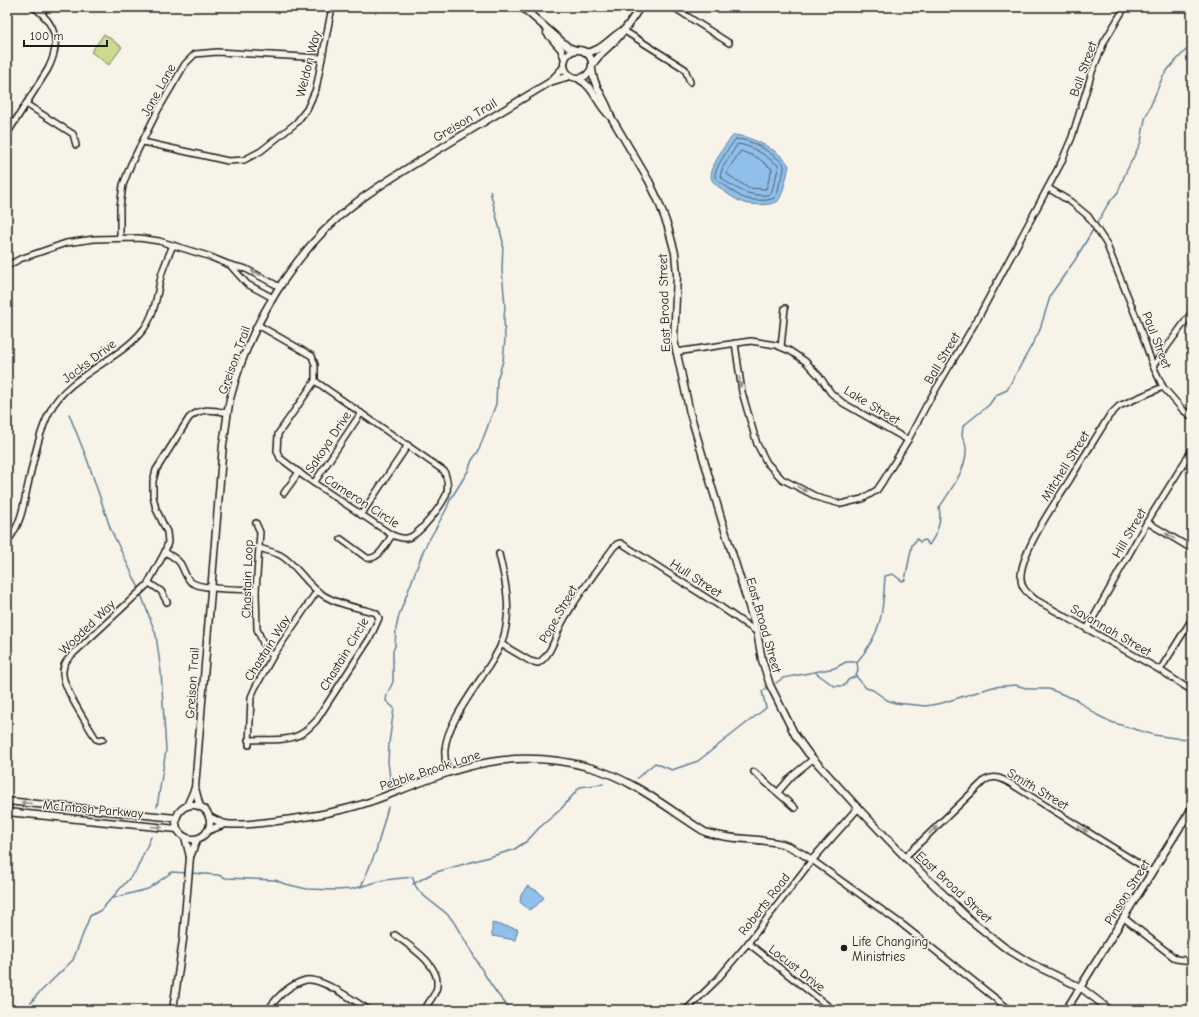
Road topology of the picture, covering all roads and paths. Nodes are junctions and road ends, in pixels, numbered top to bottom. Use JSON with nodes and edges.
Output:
{"nodes":[{"id":1,"x":34,"y":7,"type":"edge"},
{"id":2,"x":46,"y":7,"type":"edge"},
{"id":3,"x":332,"y":7,"type":"edge"},
{"id":4,"x":522,"y":7,"type":"edge"},
{"id":5,"x":640,"y":7,"type":"edge"},
{"id":6,"x":673,"y":7,"type":"edge"},
{"id":7,"x":1125,"y":7,"type":"edge"},
{"id":8,"x":42,"y":13,"type":"junction"},
{"id":9,"x":539,"y":22,"type":"junction"},
{"id":10,"x":624,"y":30,"type":"junction"},
{"id":11,"x":729,"y":43,"type":"dead end"},
{"id":12,"x":578,"y":50,"type":"junction"},
{"id":13,"x":585,"y":52,"type":"junction"},
{"id":14,"x":322,"y":58,"type":"junction"},
{"id":15,"x":565,"y":59,"type":"junction"},
{"id":16,"x":564,"y":67,"type":"junction"},
{"id":17,"x":592,"y":67,"type":"junction"},
{"id":18,"x":570,"y":76,"type":"junction"},
{"id":19,"x":578,"y":79,"type":"junction"},
{"id":20,"x":550,"y":82,"type":"junction"},
{"id":21,"x":690,"y":82,"type":"dead end"},
{"id":22,"x":26,"y":104,"type":"junction"},
{"id":23,"x":611,"y":117,"type":"junction"},
{"id":24,"x":7,"y":134,"type":"edge"},
{"id":25,"x":143,"y":142,"type":"junction"},
{"id":26,"x":76,"y":145,"type":"dead end"},
{"id":27,"x":1048,"y":188,"type":"junction"},
{"id":28,"x":120,"y":238,"type":"junction"},
{"id":29,"x":173,"y":245,"type":"junction"},
{"id":30,"x":230,"y":265,"type":"junction"},
{"id":31,"x":7,"y":266,"type":"edge"},
{"id":32,"x":280,"y":286,"type":"junction"},
{"id":33,"x":272,"y":298,"type":"junction"},
{"id":34,"x":785,"y":308,"type":"dead end"},
{"id":35,"x":1192,"y":312,"type":"edge"},
{"id":36,"x":258,"y":325,"type":"junction"},
{"id":37,"x":735,"y":343,"type":"junction"},
{"id":38,"x":781,"y":347,"type":"junction"},
{"id":39,"x":676,"y":352,"type":"junction"},
{"id":40,"x":1153,"y":366,"type":"junction"},
{"id":41,"x":315,"y":381,"type":"junction"},
{"id":42,"x":1163,"y":387,"type":"junction"},
{"id":43,"x":228,"y":412,"type":"junction"},
{"id":44,"x":361,"y":413,"type":"junction"},
{"id":45,"x":1192,"y":417,"type":"edge"},
{"id":46,"x":908,"y":440,"type":"junction"},
{"id":47,"x":408,"y":445,"type":"junction"},
{"id":48,"x":1192,"y":450,"type":"edge"},
{"id":49,"x":299,"y":472,"type":"junction"},
{"id":50,"x":314,"y":483,"type":"junction"},
{"id":51,"x":284,"y":493,"type":"dead end"},
{"id":52,"x":361,"y":514,"type":"junction"},
{"id":53,"x":1147,"y":522,"type":"junction"},
{"id":54,"x":256,"y":523,"type":"dead end"},
{"id":55,"x":392,"y":535,"type":"junction"},
{"id":56,"x":341,"y":539,"type":"dead end"},
{"id":57,"x":7,"y":542,"type":"edge"},
{"id":58,"x":621,"y":543,"type":"joint"},
{"id":59,"x":259,"y":548,"type":"junction"},
{"id":60,"x":1192,"y":549,"type":"edge"},
{"id":61,"x":165,"y":552,"type":"junction"},
{"id":62,"x":499,"y":554,"type":"dead end"},
{"id":63,"x":149,"y":583,"type":"junction"},
{"id":64,"x":1022,"y":586,"type":"joint"},
{"id":65,"x":211,"y":587,"type":"junction"},
{"id":66,"x":256,"y":590,"type":"junction"},
{"id":67,"x":317,"y":590,"type":"junction"},
{"id":68,"x":167,"y":602,"type":"dead end"},
{"id":69,"x":1192,"y":619,"type":"edge"},
{"id":70,"x":1087,"y":629,"type":"junction"},
{"id":71,"x":757,"y":632,"type":"junction"},
{"id":72,"x":501,"y":644,"type":"junction"},
{"id":73,"x":273,"y":656,"type":"junction"},
{"id":74,"x":1160,"y":670,"type":"junction"},
{"id":75,"x":1192,"y":691,"type":"edge"},
{"id":76,"x":103,"y":739,"type":"dead end"},
{"id":77,"x":248,"y":742,"type":"joint"},
{"id":78,"x":813,"y":759,"type":"junction"},
{"id":79,"x":754,"y":772,"type":"dead end"},
{"id":80,"x":448,"y":773,"type":"junction"},
{"id":81,"x":195,"y":788,"type":"junction"},
{"id":82,"x":778,"y":792,"type":"junction"},
{"id":83,"x":7,"y":801,"type":"edge"},
{"id":84,"x":187,"y":806,"type":"junction"},
{"id":85,"x":200,"y":807,"type":"junction"},
{"id":86,"x":795,"y":808,"type":"dead end"},
{"id":87,"x":858,"y":808,"type":"junction"},
{"id":88,"x":1192,"y":808,"type":"edge"},
{"id":89,"x":7,"y":812,"type":"edge"},
{"id":90,"x":209,"y":817,"type":"junction"},
{"id":91,"x":176,"y":818,"type":"junction"},
{"id":92,"x":225,"y":824,"type":"junction"},
{"id":93,"x":177,"y":828,"type":"junction"},
{"id":94,"x":207,"y":831,"type":"junction"},
{"id":95,"x":185,"y":837,"type":"junction"},
{"id":96,"x":198,"y":839,"type":"junction"},
{"id":97,"x":190,"y":857,"type":"junction"},
{"id":98,"x":905,"y":857,"type":"junction"},
{"id":99,"x":812,"y":860,"type":"junction"},
{"id":100,"x":1152,"y":872,"type":"junction"},
{"id":101,"x":1124,"y":918,"type":"junction"},
{"id":102,"x":395,"y":935,"type":"dead end"},
{"id":103,"x":748,"y":943,"type":"junction"},
{"id":104,"x":1192,"y":961,"type":"edge"},
{"id":105,"x":1080,"y":987,"type":"junction"},
{"id":106,"x":173,"y":1010,"type":"edge"},
{"id":107,"x":268,"y":1010,"type":"edge"},
{"id":108,"x":369,"y":1010,"type":"edge"},
{"id":109,"x":424,"y":1010,"type":"edge"},
{"id":110,"x":686,"y":1010,"type":"edge"},
{"id":111,"x":833,"y":1010,"type":"edge"},
{"id":112,"x":1010,"y":1010,"type":"edge"},
{"id":113,"x":1066,"y":1010,"type":"edge"},
{"id":114,"x":1110,"y":1010,"type":"edge"}],
"edges":[{"from":1,"to":8,"type":"street"},
{"from":2,"to":8,"type":"street"},
{"from":3,"to":14,"type":"street","name":"Weldon Way"},
{"from":4,"to":9,"type":"street"},
{"from":5,"to":10,"type":"street"},
{"from":6,"to":11,"type":"street"},
{"from":7,"to":27,"type":"street","name":"Ball Street"},
{"from":8,"to":22,"type":"street"},
{"from":9,"to":12,"type":"street"},
{"from":9,"to":15,"type":"street"},
{"from":10,"to":13,"type":"street"},
{"from":10,"to":17,"type":"street"},
{"from":10,"to":21,"type":"street"},
{"from":12,"to":13,"type":"street"},
{"from":12,"to":15,"type":"street"},
{"from":13,"to":17,"type":"street","name":"East Broad Street"},
{"from":14,"to":25,"type":"street","name":"Jane Lane"},
{"from":14,"to":25,"type":"street","name":"Weldon Way"},
{"from":15,"to":16,"type":"street"},
{"from":16,"to":18,"type":"street"},
{"from":16,"to":20,"type":"street","name":"Greison Trail"},
{"from":17,"to":19,"type":"street"},
{"from":17,"to":23,"type":"street","name":"East Broad Street"},
{"from":18,"to":19,"type":"street","name":"East Broad Street"},
{"from":18,"to":20,"type":"street","name":"Greison Trail"},
{"from":19,"to":23,"type":"street","name":"East Broad Street"},
{"from":20,"to":32,"type":"street","name":"Greison Trail"},
{"from":22,"to":24,"type":"street"},
{"from":22,"to":26,"type":"street"},
{"from":23,"to":39,"type":"street","name":"East Broad Street"},
{"from":25,"to":28,"type":"street","name":"Jane Lane"},
{"from":27,"to":40,"type":"street","name":"Paul Street"},
{"from":27,"to":46,"type":"street","name":"Ball Street"},
{"from":28,"to":29,"type":"street"},
{"from":28,"to":31,"type":"street"},
{"from":29,"to":30,"type":"street"},
{"from":29,"to":57,"type":"street","name":"Jacks Drive"},
{"from":32,"to":30,"type":"street","one_way":true},
{"from":30,"to":33,"type":"street"},
{"from":32,"to":33,"type":"street","name":"Greison Trail"},
{"from":33,"to":36,"type":"street","name":"Greison Trail"},
{"from":34,"to":38,"type":"street"},
{"from":35,"to":40,"type":"street"},
{"from":36,"to":41,"type":"street"},
{"from":36,"to":43,"type":"street","name":"Greison Trail"},
{"from":37,"to":38,"type":"street","name":"Lake Street"},
{"from":37,"to":39,"type":"street","name":"Lake Street"},
{"from":37,"to":46,"type":"street","name":"Ball Street","one_way":true},
{"from":38,"to":46,"type":"street","name":"Lake Street"},
{"from":39,"to":71,"type":"street","name":"East Broad Street"},
{"from":40,"to":42,"type":"street","name":"Paul Street"},
{"from":41,"to":44,"type":"street","name":"Cameron Circle"},
{"from":41,"to":49,"type":"street","name":"Cameron Circle"},
{"from":42,"to":45,"type":"street","name":"Paul Street"},
{"from":42,"to":64,"type":"street","name":"Mitchell Street"},
{"from":43,"to":61,"type":"street","name":"Wooded Way"},
{"from":43,"to":65,"type":"street","name":"Greison Trail"},
{"from":44,"to":47,"type":"street","name":"Cameron Circle"},
{"from":44,"to":50,"type":"street","name":"Sakoya Drive"},
{"from":47,"to":52,"type":"street"},
{"from":47,"to":55,"type":"street","name":"Cameron Circle"},
{"from":48,"to":53,"type":"street","name":"Hill Street"},
{"from":49,"to":50,"type":"street","name":"Cameron Circle"},
{"from":49,"to":51,"type":"street"},
{"from":50,"to":52,"type":"street","name":"Cameron Circle"},
{"from":52,"to":55,"type":"street","name":"Cameron Circle"},
{"from":60,"to":53,"type":"street","one_way":true},
{"from":53,"to":70,"type":"street","name":"Hill Street"},
{"from":54,"to":59,"type":"street","name":"Chastain Loop"},
{"from":55,"to":56,"type":"street"},
{"from":58,"to":71,"type":"street","name":"Hull Street"},
{"from":58,"to":72,"type":"street","name":"Pope Street"},
{"from":59,"to":66,"type":"street","name":"Chastain Loop"},
{"from":59,"to":67,"type":"street","name":"Chastain Circle"},
{"from":61,"to":63,"type":"street","name":"Wooded Way"},
{"from":61,"to":65,"type":"street"},
{"from":62,"to":72,"type":"street"},
{"from":63,"to":68,"type":"street"},
{"from":63,"to":76,"type":"street","name":"Wooded Way"},
{"from":64,"to":70,"type":"street","name":"Savannah Street"},
{"from":65,"to":66,"type":"street"},
{"from":65,"to":81,"type":"street","name":"Greison Trail"},
{"from":66,"to":73,"type":"street","name":"Chastain Loop"},
{"from":67,"to":73,"type":"street","name":"Chastain Way"},
{"from":67,"to":77,"type":"street","name":"Chastain Circle"},
{"from":69,"to":74,"type":"street"},
{"from":70,"to":74,"type":"street","name":"Savannah Street"},
{"from":71,"to":78,"type":"street","name":"East Broad Street"},
{"from":72,"to":80,"type":"street"},
{"from":73,"to":77,"type":"street","name":"Chastain Way"},
{"from":74,"to":75,"type":"street","name":"Savannah Street"},
{"from":78,"to":82,"type":"street"},
{"from":78,"to":87,"type":"street","name":"East Broad Street"},
{"from":79,"to":82,"type":"street"},
{"from":80,"to":92,"type":"street","name":"Pebble Brook Lane"},
{"from":80,"to":99,"type":"street","name":"Pebble Brook Lane"},
{"from":81,"to":84,"type":"street","name":"Greison Trail"},
{"from":81,"to":85,"type":"street","name":"Greison Trail"},
{"from":82,"to":86,"type":"street"},
{"from":91,"to":83,"type":"street","name":"McIntosh Parkway","one_way":true},
{"from":84,"to":85,"type":"street"},
{"from":84,"to":91,"type":"street"},
{"from":85,"to":90,"type":"street"},
{"from":87,"to":98,"type":"street","name":"East Broad Street"},
{"from":87,"to":99,"type":"street","name":"Roberts Road"},
{"from":88,"to":100,"type":"street","name":"Pinson Street"},
{"from":89,"to":93,"type":"street","name":"McIntosh Parkway","one_way":true},
{"from":90,"to":92,"type":"street","name":"Pebble Brook Lane"},
{"from":90,"to":94,"type":"street"},
{"from":91,"to":93,"type":"street"},
{"from":92,"to":94,"type":"street","name":"Pebble Brook Lane"},
{"from":93,"to":95,"type":"street"},
{"from":94,"to":96,"type":"street"},
{"from":95,"to":96,"type":"street"},
{"from":95,"to":97,"type":"street"},
{"from":96,"to":97,"type":"street"},
{"from":97,"to":106,"type":"street"},
{"from":98,"to":100,"type":"street","name":"Smith Street","one_way":true},
{"from":98,"to":105,"type":"street","name":"East Broad Street"},
{"from":99,"to":103,"type":"street","name":"Roberts Road"},
{"from":99,"to":112,"type":"street"},
{"from":100,"to":101,"type":"street","name":"Pinson Street"},
{"from":101,"to":104,"type":"street"},
{"from":101,"to":105,"type":"street","name":"Pinson Street"},
{"from":102,"to":109,"type":"street"},
{"from":103,"to":110,"type":"street","name":"Roberts Road"},
{"from":103,"to":111,"type":"street","name":"Locust Drive"},
{"from":105,"to":113,"type":"street","name":"Pinson Street"},
{"from":105,"to":114,"type":"street","name":"East Broad Street"},
{"from":107,"to":108,"type":"street"}]}
